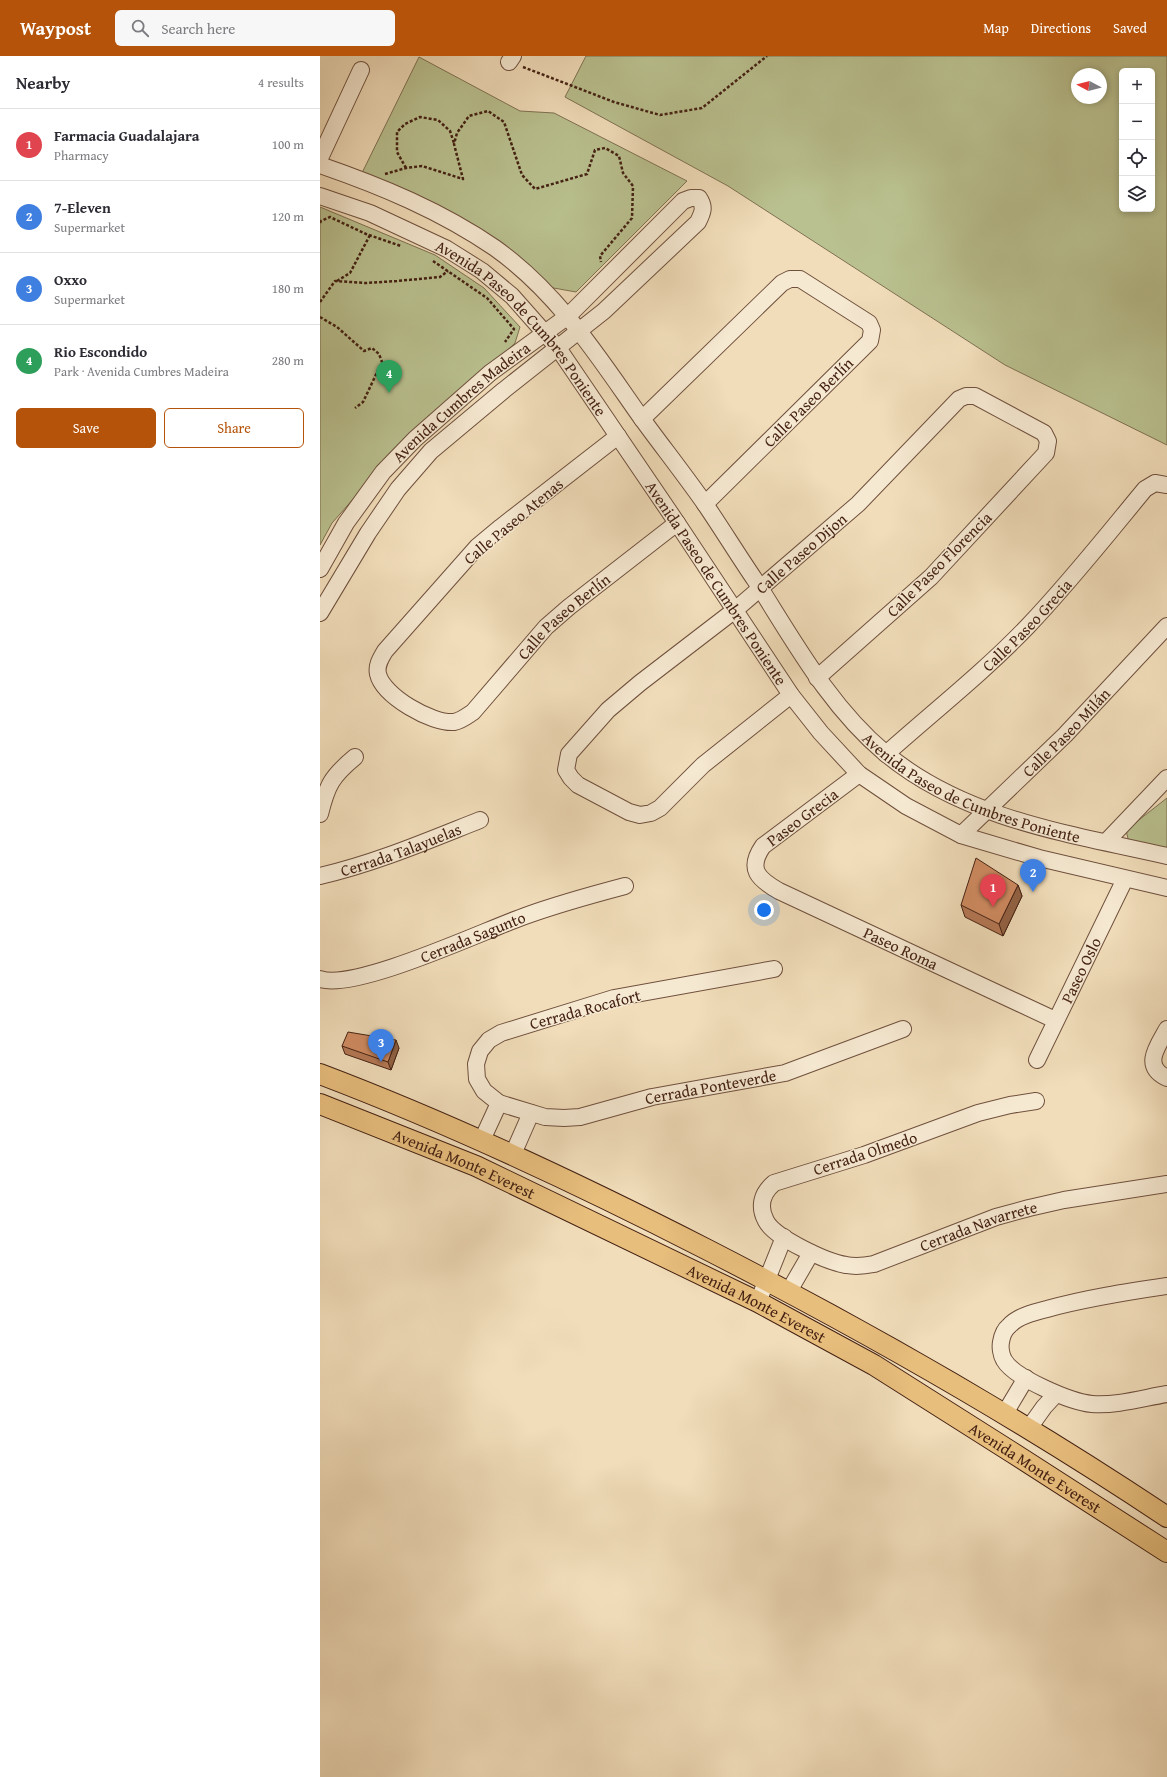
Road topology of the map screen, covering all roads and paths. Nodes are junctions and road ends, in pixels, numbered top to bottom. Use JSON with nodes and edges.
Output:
{"nodes":[{"id":1,"x":768,"y":56,"type":"edge"},
{"id":2,"x":511,"y":59,"type":"edge"},
{"id":3,"x":361,"y":70,"type":"dead end"},
{"id":4,"x":454,"y":144,"type":"junction"},
{"id":5,"x":320,"y":158,"type":"edge"},
{"id":6,"x":320,"y":165,"type":"edge"},
{"id":7,"x":406,"y":168,"type":"junction"},
{"id":8,"x":374,"y":184,"type":"junction"},
{"id":9,"x":320,"y":196,"type":"edge"},
{"id":10,"x":320,"y":224,"type":"edge"},
{"id":11,"x":370,"y":236,"type":"junction"},
{"id":12,"x":408,"y":249,"type":"dead end"},
{"id":13,"x":428,"y":258,"type":"dead end"},
{"id":14,"x":448,"y":271,"type":"junction"},
{"id":15,"x":604,"y":280,"type":"junction"},
{"id":16,"x":335,"y":281,"type":"junction"},
{"id":17,"x":320,"y":302,"type":"edge"},
{"id":18,"x":568,"y":316,"type":"junction"},
{"id":19,"x":320,"y":317,"type":"edge"},
{"id":20,"x":514,"y":329,"type":"dead end"},
{"id":21,"x":581,"y":331,"type":"junction"},
{"id":22,"x":544,"y":333,"type":"junction"},
{"id":23,"x":558,"y":348,"type":"junction"},
{"id":24,"x":355,"y":408,"type":"dead end"},
{"id":25,"x":642,"y":419,"type":"junction"},
{"id":26,"x":618,"y":436,"type":"junction"},
{"id":27,"x":1048,"y":441,"type":"joint"},
{"id":28,"x":1161,"y":484,"type":"edge"},
{"id":29,"x":705,"y":504,"type":"junction"},
{"id":30,"x":677,"y":523,"type":"junction"},
{"id":31,"x":320,"y":569,"type":"edge"},
{"id":32,"x":760,"y":588,"type":"junction"},
{"id":33,"x":735,"y":610,"type":"junction"},
{"id":34,"x":320,"y":613,"type":"edge"},
{"id":35,"x":1167,"y":626,"type":"edge"},
{"id":36,"x":817,"y":678,"type":"junction"},
{"id":37,"x":791,"y":695,"type":"junction"},
{"id":38,"x":462,"y":720,"type":"joint"},
{"id":39,"x":886,"y":754,"type":"junction"},
{"id":40,"x":355,"y":757,"type":"dead end"},
{"id":41,"x":859,"y":774,"type":"junction"},
{"id":42,"x":1167,"y":778,"type":"edge"},
{"id":43,"x":987,"y":811,"type":"junction"},
{"id":44,"x":320,"y":814,"type":"edge"},
{"id":45,"x":480,"y":820,"type":"dead end"},
{"id":46,"x":961,"y":835,"type":"junction"},
{"id":47,"x":1106,"y":842,"type":"junction"},
{"id":48,"x":1167,"y":856,"type":"edge"},
{"id":49,"x":755,"y":866,"type":"joint"},
{"id":50,"x":320,"y":876,"type":"edge"},
{"id":51,"x":1125,"y":879,"type":"junction"},
{"id":52,"x":625,"y":886,"type":"dead end"},
{"id":53,"x":1167,"y":888,"type":"edge"},
{"id":54,"x":774,"y":969,"type":"dead end"},
{"id":55,"x":320,"y":979,"type":"edge"},
{"id":56,"x":1055,"y":1020,"type":"junction"},
{"id":57,"x":903,"y":1029,"type":"dead end"},
{"id":58,"x":1167,"y":1029,"type":"edge"},
{"id":59,"x":1036,"y":1060,"type":"dead end"},
{"id":60,"x":320,"y":1074,"type":"edge"},
{"id":61,"x":1167,"y":1078,"type":"edge"},
{"id":62,"x":1036,"y":1101,"type":"dead end"},
{"id":63,"x":320,"y":1104,"type":"edge"},
{"id":64,"x":506,"y":1105,"type":"junction"},
{"id":65,"x":531,"y":1113,"type":"junction"},
{"id":66,"x":482,"y":1140,"type":"junction"},
{"id":67,"x":513,"y":1154,"type":"junction"},
{"id":68,"x":1167,"y":1184,"type":"edge"},
{"id":69,"x":617,"y":1203,"type":"junction"},
{"id":70,"x":603,"y":1227,"type":"junction"},
{"id":71,"x":797,"y":1245,"type":"junction"},
{"id":72,"x":767,"y":1280,"type":"junction"},
{"id":73,"x":1167,"y":1286,"type":"edge"},
{"id":74,"x":789,"y":1291,"type":"junction"},
{"id":75,"x":758,"y":1302,"type":"junction"},
{"id":76,"x":888,"y":1346,"type":"junction"},
{"id":77,"x":874,"y":1365,"type":"junction"},
{"id":78,"x":1026,"y":1378,"type":"junction"},
{"id":79,"x":1056,"y":1394,"type":"junction"},
{"id":80,"x":1167,"y":1394,"type":"edge"},
{"id":81,"x":1005,"y":1413,"type":"junction"},
{"id":82,"x":1029,"y":1428,"type":"junction"},
{"id":83,"x":1159,"y":1504,"type":"edge"},
{"id":84,"x":1167,"y":1517,"type":"edge"},
{"id":85,"x":1167,"y":1552,"type":"edge"}],
"edges":[{"from":1,"to":2,"type":"path"},
{"from":3,"to":5,"type":"street"},
{"from":4,"to":7,"type":"path"},
{"from":4,"to":7,"type":"path"},
{"from":4,"to":15,"type":"path"},
{"from":6,"to":8,"type":"street","name":"Avenida Paseo de Cumbres Poniente"},
{"from":7,"to":8,"type":"path"},
{"from":8,"to":18,"type":"street","name":"Avenida Paseo de Cumbres Poniente"},
{"from":9,"to":22,"type":"street","name":"Avenida Paseo de Cumbres Poniente"},
{"from":10,"to":11,"type":"path"},
{"from":11,"to":12,"type":"path"},
{"from":11,"to":16,"type":"path"},
{"from":13,"to":14,"type":"path"},
{"from":14,"to":16,"type":"path"},
{"from":14,"to":20,"type":"path"},
{"from":15,"to":18,"type":"street","name":"Avenida Cumbres Madeira"},
{"from":15,"to":21,"type":"street","name":"Avenida Cumbres Madeira"},
{"from":16,"to":17,"type":"path"},
{"from":18,"to":21,"type":"street","name":"Avenida Paseo de Cumbres Poniente"},
{"from":18,"to":22,"type":"street","name":"Avenida Cumbres Madeira"},
{"from":19,"to":24,"type":"path"},
{"from":21,"to":23,"type":"street","name":"Avenida Cumbres Madeira"},
{"from":21,"to":25,"type":"street","name":"Avenida Paseo de Cumbres Poniente"},
{"from":22,"to":23,"type":"street","name":"Avenida Paseo de Cumbres Poniente"},
{"from":22,"to":31,"type":"street","name":"Avenida Cumbres Madeira"},
{"from":23,"to":26,"type":"street","name":"Avenida Paseo de Cumbres Poniente"},
{"from":23,"to":34,"type":"street","name":"Avenida Cumbres Madeira"},
{"from":25,"to":29,"type":"street","name":"Avenida Paseo de Cumbres Poniente"},
{"from":25,"to":29,"type":"street","name":"Calle Paseo Berlín"},
{"from":26,"to":30,"type":"street","name":"Avenida Paseo de Cumbres Poniente"},
{"from":26,"to":38,"type":"street","name":"Calle Paseo Atenas"},
{"from":27,"to":32,"type":"street","name":"Calle Paseo Dijon"},
{"from":27,"to":36,"type":"street","name":"Calle Paseo Florencia"},
{"from":28,"to":39,"type":"street","name":"Calle Paseo Grecia"},
{"from":29,"to":32,"type":"street","name":"Avenida Paseo de Cumbres Poniente"},
{"from":30,"to":33,"type":"street","name":"Avenida Paseo de Cumbres Poniente"},
{"from":30,"to":38,"type":"street","name":"Calle Paseo Berlín"},
{"from":32,"to":33,"type":"street","name":"Calle Paseo Dijon"},
{"from":32,"to":36,"type":"street","name":"Avenida Paseo de Cumbres Poniente"},
{"from":33,"to":37,"type":"street","name":"Avenida Paseo de Cumbres Poniente"},
{"from":33,"to":37,"type":"street","name":"Calle Paseo Dijon"},
{"from":35,"to":43,"type":"street","name":"Calle Paseo Milán"},
{"from":36,"to":39,"type":"street","name":"Avenida Paseo de Cumbres Poniente"},
{"from":37,"to":41,"type":"street","name":"Avenida Paseo de Cumbres Poniente"},
{"from":39,"to":43,"type":"street","name":"Avenida Paseo de Cumbres Poniente"},
{"from":40,"to":44,"type":"street"},
{"from":41,"to":46,"type":"street","name":"Avenida Paseo de Cumbres Poniente"},
{"from":41,"to":49,"type":"street","name":"Paseo Grecia"},
{"from":42,"to":47,"type":"street"},
{"from":43,"to":46,"type":"street","name":"Calle Paseo Milán"},
{"from":43,"to":47,"type":"street","name":"Avenida Paseo de Cumbres Poniente"},
{"from":45,"to":50,"type":"street","name":"Cerrada Talayuelas"},
{"from":46,"to":51,"type":"street","name":"Avenida Paseo de Cumbres Poniente"},
{"from":47,"to":48,"type":"street","name":"Avenida Paseo de Cumbres Poniente"},
{"from":49,"to":56,"type":"street","name":"Paseo Roma"},
{"from":51,"to":53,"type":"street","name":"Avenida Paseo de Cumbres Poniente"},
{"from":51,"to":56,"type":"street","name":"Paseo Oslo"},
{"from":52,"to":55,"type":"street","name":"Cerrada Sagunto"},
{"from":54,"to":64,"type":"street","name":"Cerrada Rocafort"},
{"from":56,"to":59,"type":"street","name":"Paseo Oslo"},
{"from":57,"to":65,"type":"street","name":"Cerrada Ponteverde"},
{"from":58,"to":61,"type":"street"},
{"from":60,"to":66,"type":"main road","name":"Avenida Monte Everest"},
{"from":62,"to":71,"type":"street","name":"Cerrada Olmedo"},
{"from":63,"to":70,"type":"main road","name":"Avenida Monte Everest"},
{"from":64,"to":65,"type":"street","name":"Cerrada Ponteverde"},
{"from":64,"to":66,"type":"street"},
{"from":65,"to":67,"type":"street"},
{"from":66,"to":67,"type":"main road","name":"Avenida Monte Everest"},
{"from":67,"to":69,"type":"main road","name":"Avenida Monte Everest"},
{"from":68,"to":71,"type":"street","name":"Cerrada Navarrete"},
{"from":69,"to":70,"type":"main road"},
{"from":69,"to":72,"type":"main road","name":"Avenida Monte Everest"},
{"from":70,"to":75,"type":"main road","name":"Avenida Monte Everest"},
{"from":71,"to":72,"type":"street"},
{"from":71,"to":74,"type":"street"},
{"from":72,"to":74,"type":"main road","name":"Avenida Monte Everest"},
{"from":72,"to":75,"type":"street"},
{"from":73,"to":78,"type":"street"},
{"from":74,"to":76,"type":"main road","name":"Avenida Monte Everest"},
{"from":75,"to":77,"type":"main road","name":"Avenida Monte Everest"},
{"from":76,"to":77,"type":"main road"},
{"from":76,"to":81,"type":"main road","name":"Avenida Monte Everest"},
{"from":77,"to":85,"type":"main road","name":"Avenida Monte Everest"},
{"from":78,"to":79,"type":"street"},
{"from":78,"to":81,"type":"street"},
{"from":79,"to":80,"type":"street"},
{"from":79,"to":82,"type":"street"},
{"from":81,"to":82,"type":"main road","name":"Avenida Monte Everest"},
{"from":82,"to":83,"type":"main road","name":"Avenida Monte Everest"},
{"from":83,"to":84,"type":"main road","name":"Avenida Monte Everest"}]}
